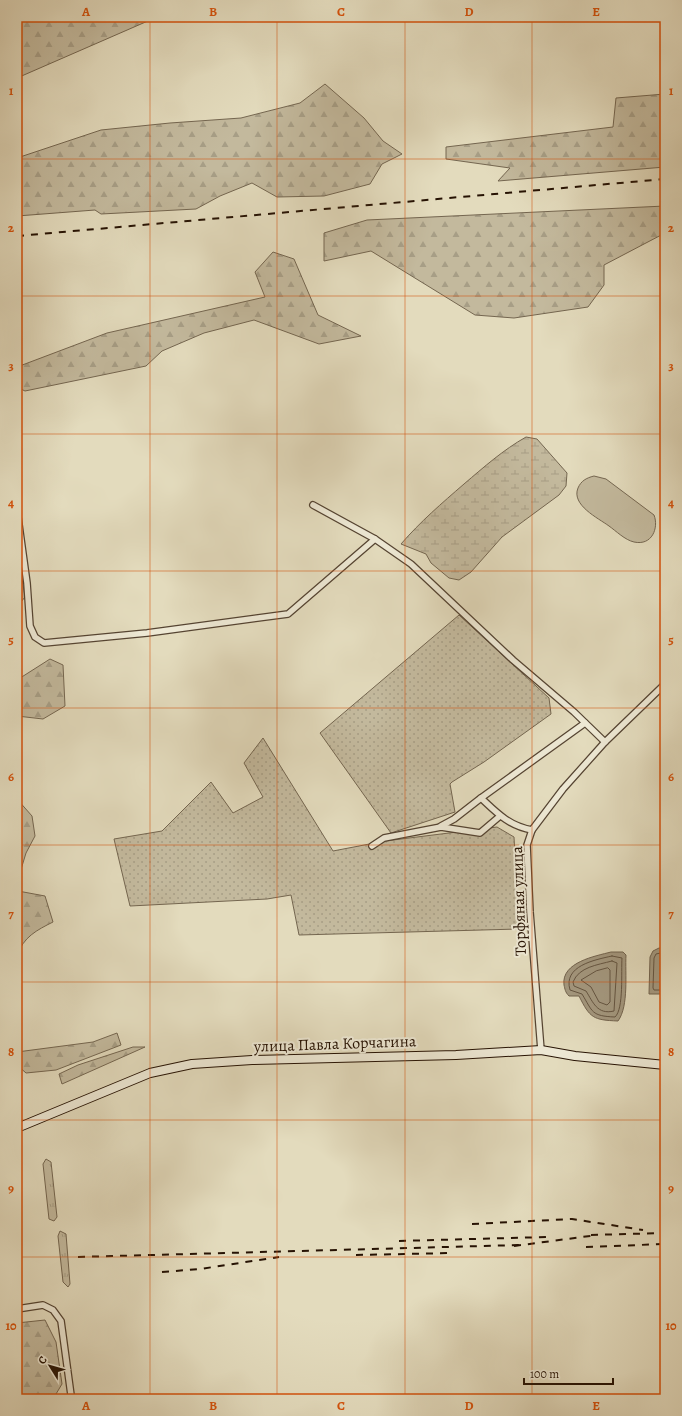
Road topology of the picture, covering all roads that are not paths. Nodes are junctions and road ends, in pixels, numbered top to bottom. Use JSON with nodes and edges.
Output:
{"nodes":[{"id":1,"x":313,"y":505,"type":"dead end"},
{"id":2,"x":17,"y":510,"type":"edge"},
{"id":3,"x":375,"y":539,"type":"junction"},
{"id":4,"x":665,"y":684,"type":"edge"},
{"id":5,"x":585,"y":723,"type":"junction"},
{"id":6,"x":605,"y":742,"type":"junction"},
{"id":7,"x":481,"y":798,"type":"junction"},
{"id":8,"x":500,"y":816,"type":"junction"},
{"id":9,"x":441,"y":827,"type":"junction"},
{"id":10,"x":532,"y":830,"type":"junction"},
{"id":11,"x":372,"y":846,"type":"dead end"},
{"id":12,"x":541,"y":1050,"type":"junction"},
{"id":13,"x":665,"y":1065,"type":"edge"},
{"id":14,"x":17,"y":1128,"type":"edge"},
{"id":15,"x":17,"y":1309,"type":"edge"},
{"id":16,"x":70,"y":1399,"type":"edge"}],
"edges":[{"from":1,"to":3,"type":"street"},
{"from":2,"to":3,"type":"street"},
{"from":3,"to":5,"type":"street"},
{"from":4,"to":6,"type":"street","name":"Торфяная улица"},
{"from":5,"to":6,"type":"street"},
{"from":5,"to":7,"type":"street"},
{"from":6,"to":10,"type":"street","name":"Торфяная улица"},
{"from":7,"to":8,"type":"street"},
{"from":7,"to":9,"type":"street"},
{"from":8,"to":9,"type":"street"},
{"from":8,"to":10,"type":"street"},
{"from":9,"to":11,"type":"street"},
{"from":10,"to":12,"type":"street","name":"Торфяная улица"},
{"from":12,"to":13,"type":"main road","name":"улица Павла Корчагина"},
{"from":12,"to":14,"type":"main road","name":"улица Павла Корчагина"},
{"from":15,"to":16,"type":"street"}]}
